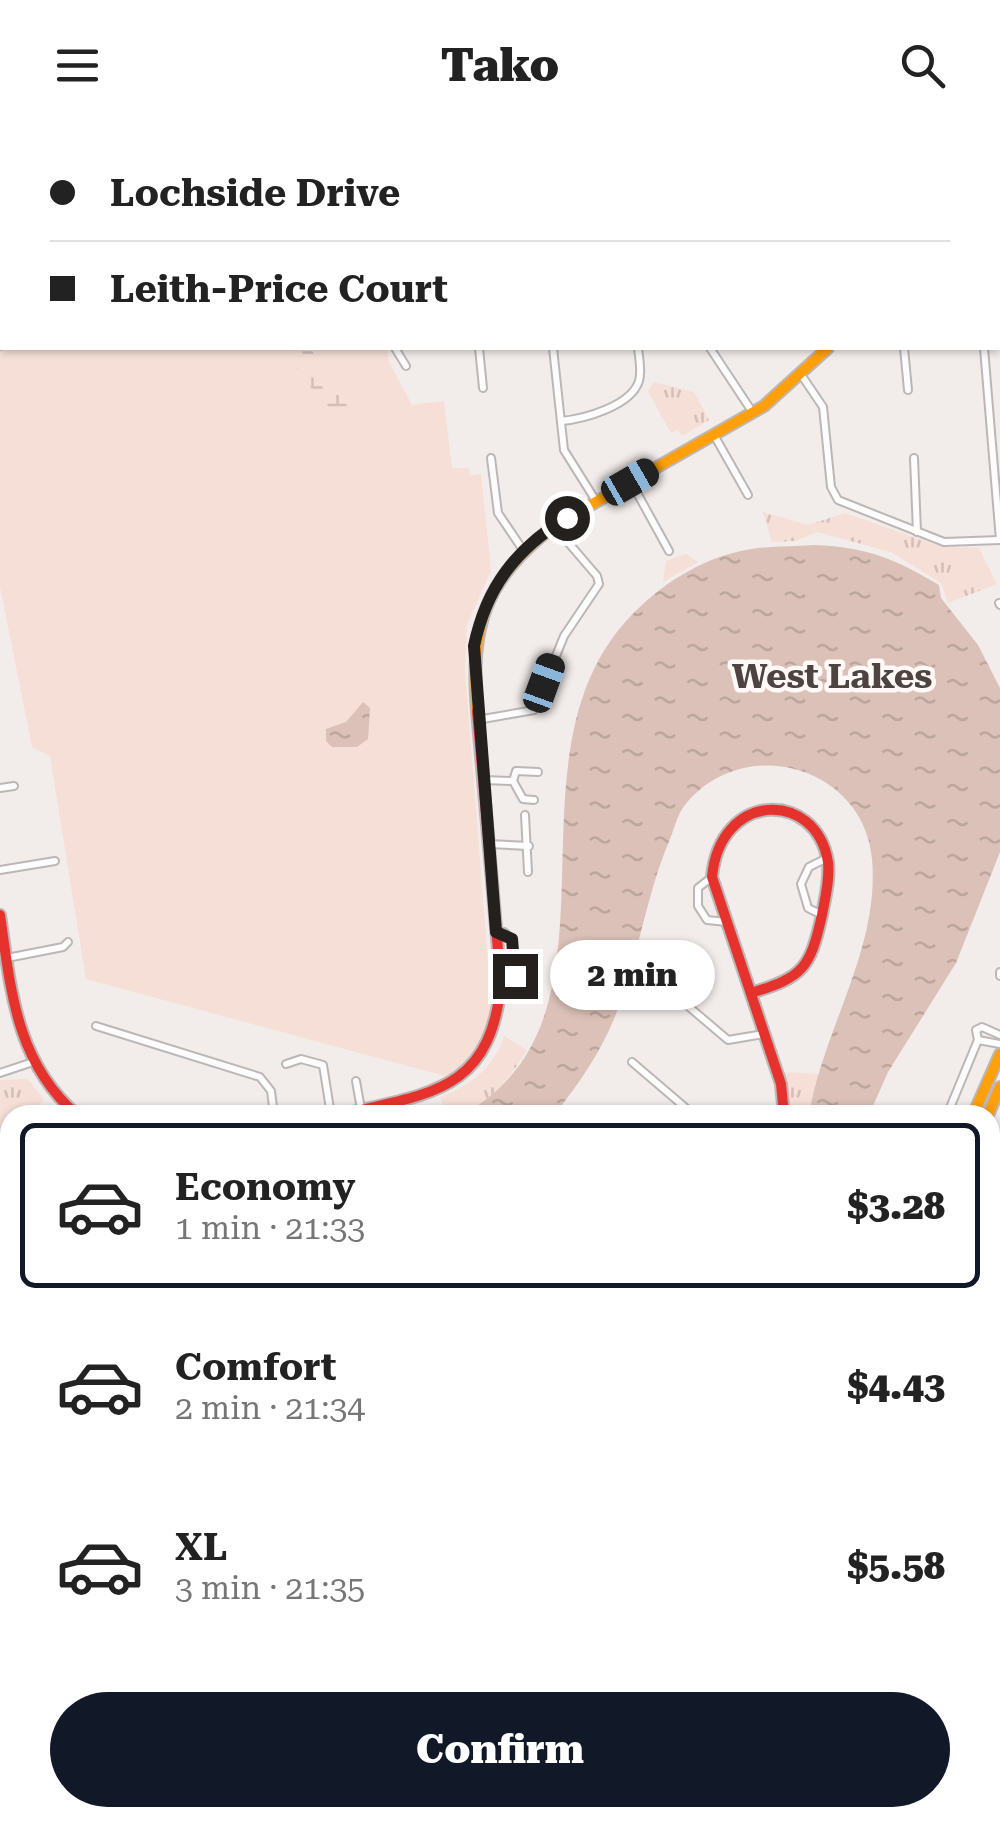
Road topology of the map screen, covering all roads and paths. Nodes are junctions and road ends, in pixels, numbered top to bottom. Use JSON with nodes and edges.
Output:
{"nodes":[{"id":1,"x":396,"y":350,"type":"edge"},
{"id":2,"x":479,"y":350,"type":"edge"},
{"id":3,"x":553,"y":350,"type":"edge"},
{"id":4,"x":638,"y":350,"type":"edge"},
{"id":5,"x":711,"y":350,"type":"edge"},
{"id":6,"x":826,"y":350,"type":"edge"},
{"id":7,"x":904,"y":350,"type":"edge"},
{"id":8,"x":984,"y":350,"type":"edge"},
{"id":9,"x":406,"y":366,"type":"dead end"},
{"id":10,"x":802,"y":376,"type":"junction"},
{"id":11,"x":483,"y":388,"type":"dead end"},
{"id":12,"x":908,"y":390,"type":"dead end"},
{"id":13,"x":753,"y":412,"type":"junction"},
{"id":14,"x":561,"y":421,"type":"junction"},
{"id":15,"x":713,"y":434,"type":"junction"},
{"id":16,"x":491,"y":458,"type":"dead end"},
{"id":17,"x":914,"y":458,"type":"dead end"},
{"id":18,"x":630,"y":482,"type":"junction"},
{"id":19,"x":748,"y":494,"type":"dead end"},
{"id":20,"x":596,"y":502,"type":"junction"},
{"id":21,"x":554,"y":526,"type":"junction"},
{"id":22,"x":916,"y":532,"type":"junction"},
{"id":23,"x":1000,"y":540,"type":"edge"},
{"id":24,"x":522,"y":550,"type":"junction"},
{"id":25,"x":669,"y":550,"type":"dead end"},
{"id":26,"x":478,"y":720,"type":"junction"},
{"id":27,"x":538,"y":772,"type":"dead end"},
{"id":28,"x":483,"y":780,"type":"junction"},
{"id":29,"x":513,"y":780,"type":"junction"},
{"id":30,"x":14,"y":786,"type":"dead end"},
{"id":31,"x":0,"y":788,"type":"edge"},
{"id":32,"x":534,"y":800,"type":"dead end"},
{"id":33,"x":525,"y":815,"type":"dead end"},
{"id":34,"x":489,"y":844,"type":"junction"},
{"id":35,"x":529,"y":846,"type":"junction"},
{"id":36,"x":828,"y":858,"type":"junction"},
{"id":37,"x":55,"y":861,"type":"dead end"},
{"id":38,"x":0,"y":870,"type":"edge"},
{"id":39,"x":528,"y":872,"type":"dead end"},
{"id":40,"x":712,"y":877,"type":"junction"},
{"id":41,"x":0,"y":915,"type":"edge"},
{"id":42,"x":822,"y":915,"type":"junction"},
{"id":43,"x":728,"y":922,"type":"junction"},
{"id":44,"x":68,"y":942,"type":"dead end"},
{"id":45,"x":7,"y":958,"type":"junction"},
{"id":46,"x":662,"y":984,"type":"dead end"},
{"id":47,"x":6,"y":993,"type":"edge"},
{"id":48,"x":751,"y":993,"type":"junction"},
{"id":49,"x":96,"y":1026,"type":"dead end"},
{"id":50,"x":764,"y":1034,"type":"junction"},
{"id":51,"x":1000,"y":1036,"type":"edge"},
{"id":52,"x":984,"y":1037,"type":"junction"},
{"id":53,"x":1000,"y":1044,"type":"edge"},
{"id":54,"x":1000,"y":1054,"type":"edge"},
{"id":55,"x":632,"y":1062,"type":"dead end"},
{"id":56,"x":30,"y":1064,"type":"junction"},
{"id":57,"x":286,"y":1064,"type":"dead end"},
{"id":58,"x":0,"y":1073,"type":"edge"},
{"id":59,"x":356,"y":1081,"type":"dead end"},
{"id":60,"x":63,"y":1105,"type":"edge"},
{"id":61,"x":273,"y":1105,"type":"edge"},
{"id":62,"x":330,"y":1105,"type":"edge"},
{"id":63,"x":360,"y":1105,"type":"edge"},
{"id":64,"x":378,"y":1105,"type":"edge"},
{"id":65,"x":682,"y":1105,"type":"edge"},
{"id":66,"x":783,"y":1105,"type":"edge"},
{"id":67,"x":952,"y":1105,"type":"edge"},
{"id":68,"x":978,"y":1105,"type":"edge"}],
"edges":[{"from":1,"to":9,"type":"street"},
{"from":2,"to":11,"type":"street"},
{"from":3,"to":14,"type":"street"},
{"from":4,"to":14,"type":"street"},
{"from":5,"to":13,"type":"street"},
{"from":6,"to":10,"type":"street"},
{"from":7,"to":12,"type":"street"},
{"from":8,"to":23,"type":"street"},
{"from":10,"to":13,"type":"street"},
{"from":10,"to":22,"type":"street"},
{"from":13,"to":15,"type":"street"},
{"from":14,"to":20,"type":"street"},
{"from":15,"to":18,"type":"street"},
{"from":15,"to":19,"type":"street"},
{"from":16,"to":24,"type":"street"},
{"from":17,"to":22,"type":"street"},
{"from":18,"to":20,"type":"street"},
{"from":18,"to":25,"type":"street"},
{"from":20,"to":21,"type":"street"},
{"from":21,"to":24,"type":"street"},
{"from":21,"to":26,"type":"street"},
{"from":22,"to":23,"type":"street"},
{"from":24,"to":26,"type":"street"},
{"from":26,"to":28,"type":"street"},
{"from":27,"to":29,"type":"street"},
{"from":28,"to":29,"type":"street"},
{"from":28,"to":34,"type":"street"},
{"from":29,"to":32,"type":"street"},
{"from":30,"to":31,"type":"street"},
{"from":33,"to":35,"type":"street"},
{"from":34,"to":35,"type":"street"},
{"from":34,"to":64,"type":"street"},
{"from":35,"to":39,"type":"street"},
{"from":36,"to":40,"type":"street"},
{"from":36,"to":42,"type":"street"},
{"from":36,"to":42,"type":"street"},
{"from":37,"to":38,"type":"street"},
{"from":40,"to":43,"type":"street"},
{"from":40,"to":43,"type":"street"},
{"from":41,"to":45,"type":"street"},
{"from":42,"to":48,"type":"street"},
{"from":43,"to":48,"type":"street"},
{"from":44,"to":45,"type":"street"},
{"from":45,"to":47,"type":"street"},
{"from":46,"to":50,"type":"street"},
{"from":47,"to":56,"type":"street"},
{"from":48,"to":50,"type":"street"},
{"from":49,"to":61,"type":"street"},
{"from":50,"to":66,"type":"street"},
{"from":51,"to":52,"type":"street"},
{"from":52,"to":53,"type":"street"},
{"from":52,"to":67,"type":"street"},
{"from":54,"to":68,"type":"street"},
{"from":55,"to":65,"type":"street"},
{"from":56,"to":58,"type":"street"},
{"from":56,"to":60,"type":"street"},
{"from":57,"to":62,"type":"street"},
{"from":59,"to":63,"type":"street"}]}
